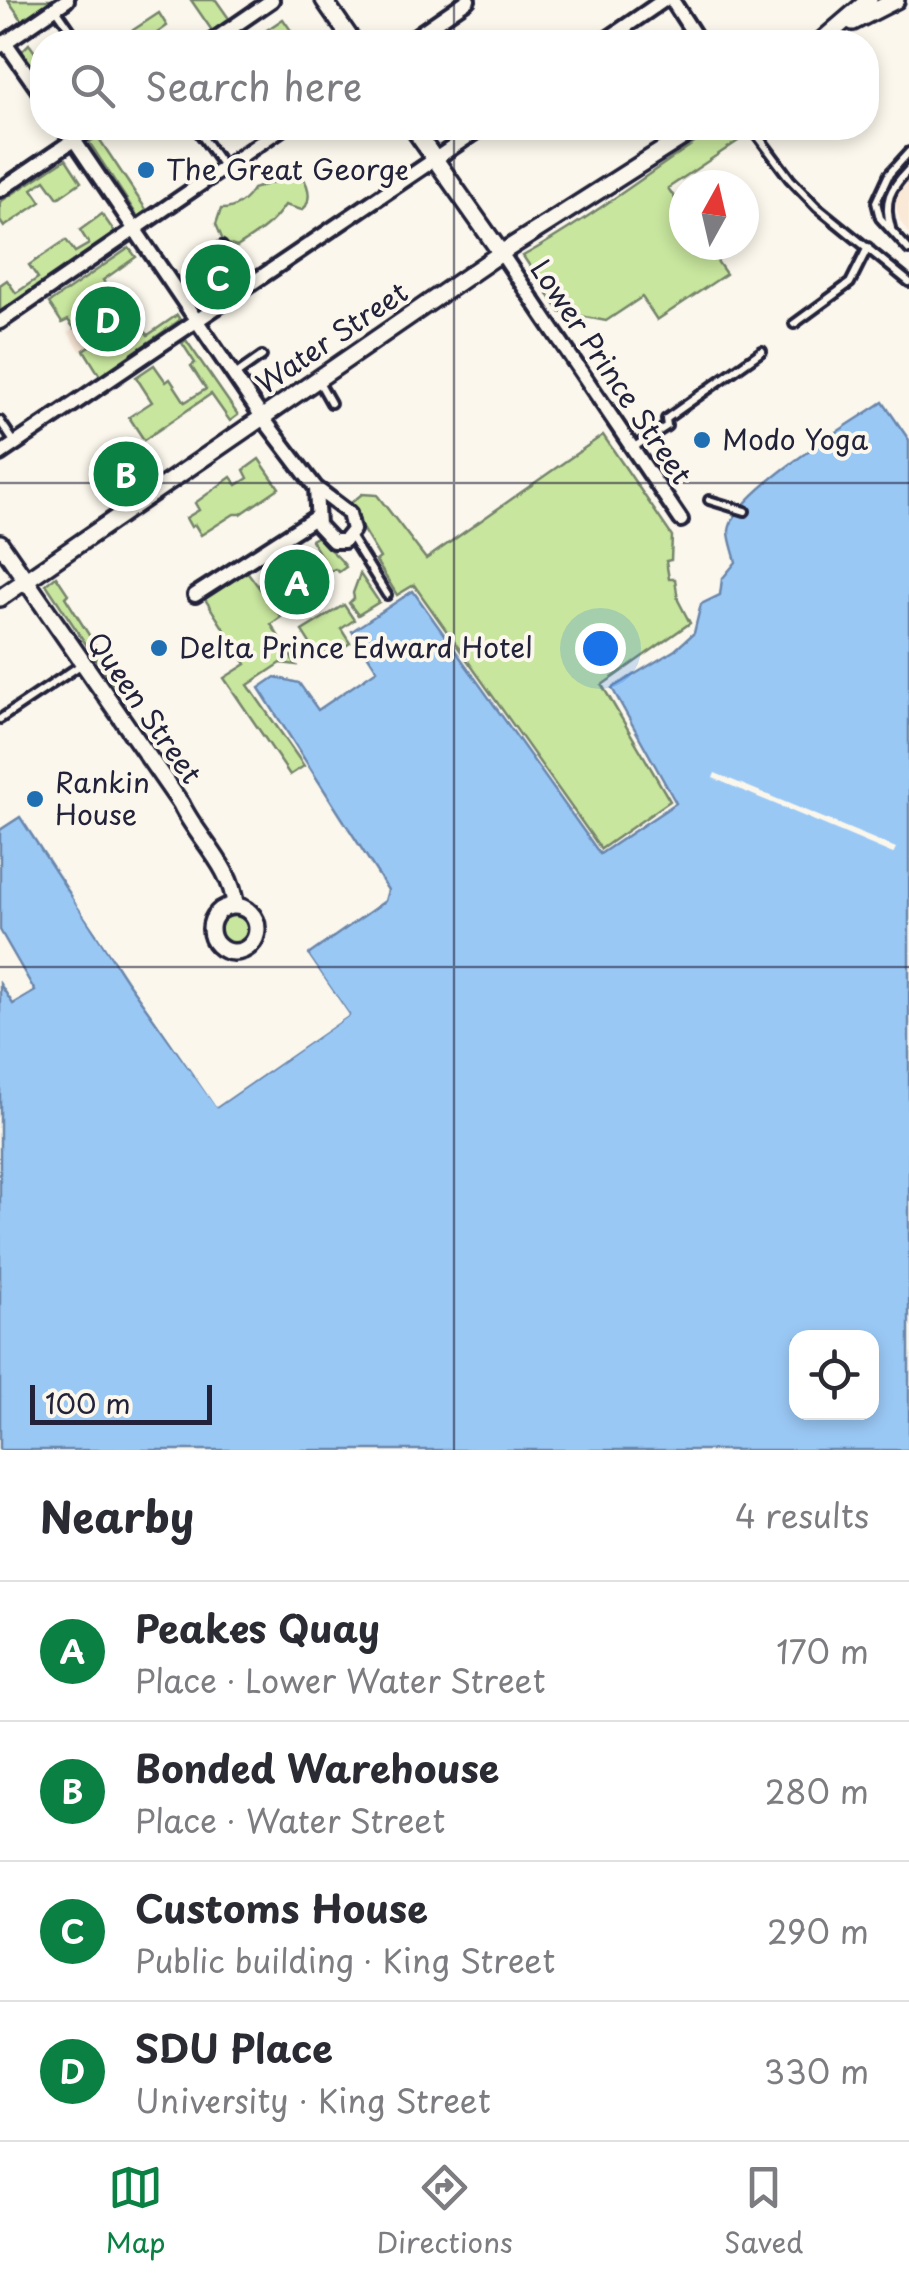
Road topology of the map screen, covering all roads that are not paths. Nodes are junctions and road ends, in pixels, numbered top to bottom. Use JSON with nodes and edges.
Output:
{"nodes":[{"id":1,"x":272,"y":0,"type":"edge"},
{"id":2,"x":324,"y":0,"type":"edge"},
{"id":3,"x":468,"y":0,"type":"edge"},
{"id":4,"x":664,"y":0,"type":"edge"},
{"id":5,"x":672,"y":0,"type":"edge"},
{"id":6,"x":869,"y":0,"type":"edge"},
{"id":7,"x":896,"y":0,"type":"edge"},
{"id":8,"x":61,"y":4,"type":"edge"},
{"id":9,"x":840,"y":28,"type":"junction"},
{"id":10,"x":71,"y":30,"type":"edge"},
{"id":11,"x":229,"y":30,"type":"edge"},
{"id":12,"x":345,"y":30,"type":"edge"},
{"id":13,"x":424,"y":30,"type":"edge"},
{"id":14,"x":620,"y":30,"type":"edge"},
{"id":15,"x":691,"y":30,"type":"edge"},
{"id":16,"x":837,"y":30,"type":"edge"},
{"id":17,"x":2,"y":44,"type":"edge"},
{"id":18,"x":30,"y":79,"type":"edge"},
{"id":19,"x":61,"y":140,"type":"edge"},
{"id":20,"x":75,"y":140,"type":"edge"},
{"id":21,"x":204,"y":140,"type":"edge"},
{"id":22,"x":265,"y":140,"type":"edge"},
{"id":23,"x":422,"y":140,"type":"edge"},
{"id":24,"x":464,"y":140,"type":"edge"},
{"id":25,"x":678,"y":140,"type":"edge"},
{"id":26,"x":761,"y":140,"type":"edge"},
{"id":27,"x":909,"y":152,"type":"edge"},
{"id":28,"x":436,"y":159,"type":"junction"},
{"id":29,"x":224,"y":168,"type":"junction"},
{"id":30,"x":909,"y":169,"type":"edge"},
{"id":31,"x":0,"y":190,"type":"edge"},
{"id":32,"x":134,"y":230,"type":"junction"},
{"id":33,"x":891,"y":230,"type":"junction"},
{"id":34,"x":222,"y":246,"type":"dead end"},
{"id":35,"x":868,"y":248,"type":"junction"},
{"id":36,"x":909,"y":250,"type":"edge"},
{"id":37,"x":501,"y":253,"type":"junction"},
{"id":38,"x":909,"y":282,"type":"edge"},
{"id":39,"x":250,"y":285,"type":"junction"},
{"id":40,"x":198,"y":320,"type":"junction"},
{"id":41,"x":0,"y":322,"type":"edge"},
{"id":42,"x":794,"y":324,"type":"dead end"},
{"id":43,"x":762,"y":352,"type":"dead end"},
{"id":44,"x":262,"y":356,"type":"dead end"},
{"id":45,"x":234,"y":375,"type":"junction"},
{"id":46,"x":317,"y":378,"type":"junction"},
{"id":47,"x":331,"y":403,"type":"dead end"},
{"id":48,"x":262,"y":416,"type":"junction"},
{"id":49,"x":0,"y":421,"type":"edge"},
{"id":50,"x":15,"y":444,"type":"junction"},
{"id":51,"x":634,"y":447,"type":"junction"},
{"id":52,"x":0,"y":454,"type":"edge"},
{"id":53,"x":316,"y":488,"type":"junction"},
{"id":54,"x":709,"y":500,"type":"dead end"},
{"id":55,"x":745,"y":510,"type":"dead end"},
{"id":56,"x":316,"y":517,"type":"junction"},
{"id":57,"x":681,"y":520,"type":"dead end"},
{"id":58,"x":350,"y":536,"type":"junction"},
{"id":59,"x":0,"y":543,"type":"edge"},
{"id":60,"x":24,"y":581,"type":"junction"},
{"id":61,"x":195,"y":595,"type":"dead end"},
{"id":62,"x":386,"y":595,"type":"dead end"},
{"id":63,"x":0,"y":598,"type":"edge"},
{"id":64,"x":82,"y":663,"type":"junction"},
{"id":65,"x":0,"y":719,"type":"edge"},
{"id":66,"x":234,"y":905,"type":"dead end"}],
"edges":[{"from":1,"to":11,"type":"street"},
{"from":2,"to":12,"type":"street"},
{"from":3,"to":13,"type":"street"},
{"from":4,"to":14,"type":"street"},
{"from":5,"to":15,"type":"street"},
{"from":6,"to":9,"type":"street"},
{"from":7,"to":9,"type":"street"},
{"from":8,"to":10,"type":"lane"},
{"from":8,"to":17,"type":"street"},
{"from":9,"to":16,"type":"street"},
{"from":17,"to":18,"type":"street"},
{"from":19,"to":31,"type":"street"},
{"from":20,"to":32,"type":"street"},
{"from":21,"to":29,"type":"lane"},
{"from":22,"to":29,"type":"street"},
{"from":23,"to":28,"type":"street"},
{"from":24,"to":28,"type":"street"},
{"from":25,"to":37,"type":"street","name":"Water Street"},
{"from":26,"to":35,"type":"lane"},
{"from":27,"to":33,"type":"lane"},
{"from":28,"to":37,"type":"street"},
{"from":28,"to":39,"type":"street"},
{"from":29,"to":32,"type":"street"},
{"from":30,"to":33,"type":"lane"},
{"from":32,"to":40,"type":"street"},
{"from":32,"to":41,"type":"street"},
{"from":33,"to":36,"type":"lane"},
{"from":34,"to":39,"type":"lane"},
{"from":35,"to":38,"type":"lane"},
{"from":35,"to":42,"type":"lane"},
{"from":37,"to":46,"type":"street","name":"Water Street"},
{"from":37,"to":51,"type":"street","name":"Lower Prince Street"},
{"from":39,"to":40,"type":"street"},
{"from":40,"to":45,"type":"street"},
{"from":40,"to":50,"type":"street"},
{"from":43,"to":51,"type":"lane"},
{"from":44,"to":45,"type":"lane"},
{"from":45,"to":48,"type":"street"},
{"from":46,"to":47,"type":"lane"},
{"from":46,"to":48,"type":"street","name":"Water Street"},
{"from":48,"to":53,"type":"street"},
{"from":48,"to":60,"type":"street","name":"Water Street"},
{"from":49,"to":50,"type":"lane"},
{"from":50,"to":52,"type":"street"},
{"from":51,"to":57,"type":"street","name":"Lower Prince Street"},
{"from":53,"to":56,"type":"street"},
{"from":53,"to":58,"type":"street"},
{"from":54,"to":55,"type":"lane"},
{"from":56,"to":58,"type":"street"},
{"from":56,"to":61,"type":"street"},
{"from":58,"to":62,"type":"lane"},
{"from":59,"to":60,"type":"street","name":"Queen Street"},
{"from":60,"to":63,"type":"street","name":"Water Street"},
{"from":60,"to":64,"type":"street","name":"Queen Street"},
{"from":64,"to":65,"type":"lane"},
{"from":64,"to":66,"type":"street","name":"Queen Street"}]}
